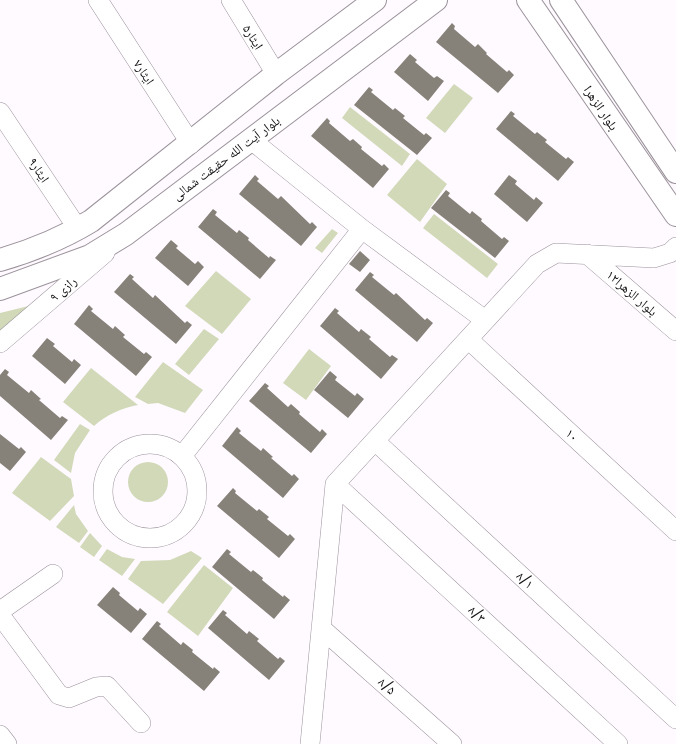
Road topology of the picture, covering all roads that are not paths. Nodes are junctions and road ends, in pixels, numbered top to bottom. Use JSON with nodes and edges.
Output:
{"nodes":[{"id":1,"x":98,"y":0,"type":"edge"},
{"id":2,"x":231,"y":0,"type":"edge"},
{"id":3,"x":375,"y":0,"type":"edge"},
{"id":4,"x":436,"y":0,"type":"edge"},
{"id":5,"x":515,"y":0,"type":"edge"},
{"id":6,"x":528,"y":0,"type":"edge"},
{"id":7,"x":562,"y":0,"type":"edge"},
{"id":8,"x":541,"y":20,"type":"junction"},
{"id":9,"x":276,"y":74,"type":"junction"},
{"id":10,"x":0,"y":112,"type":"edge"},
{"id":11,"x":250,"y":139,"type":"junction"},
{"id":12,"x":191,"y":144,"type":"junction"},
{"id":13,"x":676,"y":172,"type":"edge"},
{"id":14,"x":676,"y":215,"type":"edge"},
{"id":15,"x":78,"y":229,"type":"junction"},
{"id":16,"x":362,"y":229,"type":"junction"},
{"id":17,"x":126,"y":234,"type":"junction"},
{"id":18,"x":676,"y":247,"type":"edge"},
{"id":19,"x":587,"y":254,"type":"junction"},
{"id":20,"x":0,"y":260,"type":"edge"},
{"id":21,"x":0,"y":289,"type":"edge"},
{"id":22,"x":485,"y":320,"type":"junction"},
{"id":23,"x":676,"y":331,"type":"edge"},
{"id":24,"x":468,"y":339,"type":"junction"},
{"id":25,"x":0,"y":343,"type":"edge"},
{"id":26,"x":375,"y":441,"type":"junction"},
{"id":27,"x":182,"y":456,"type":"junction"},
{"id":28,"x":336,"y":484,"type":"junction"},
{"id":29,"x":676,"y":531,"type":"edge"},
{"id":30,"x":53,"y":574,"type":"dead end"},
{"id":31,"x":0,"y":611,"type":"edge"},
{"id":32,"x":0,"y":616,"type":"edge"},
{"id":33,"x":321,"y":628,"type":"junction"},
{"id":34,"x":676,"y":719,"type":"edge"},
{"id":35,"x":141,"y":723,"type":"dead end"},
{"id":36,"x":0,"y":735,"type":"edge"},
{"id":37,"x":7,"y":744,"type":"edge"},
{"id":38,"x":310,"y":744,"type":"edge"},
{"id":39,"x":452,"y":744,"type":"edge"},
{"id":40,"x":618,"y":744,"type":"edge"}],
"edges":[{"from":1,"to":12,"type":"street","name":"ایثار۷"},
{"from":2,"to":9,"type":"street","name":"ایثار۵"},
{"from":3,"to":9,"type":"main road"},
{"from":4,"to":11,"type":"main road","name":"بلوار آیت الله حقیقت شمالی"},
{"from":5,"to":8,"type":"main road"},
{"from":6,"to":8,"type":"main road","name":"بلوار الزهرا"},
{"from":7,"to":13,"type":"main road"},
{"from":8,"to":14,"type":"main road","name":"بلوار الزهرا"},
{"from":9,"to":12,"type":"main road"},
{"from":10,"to":15,"type":"street","name":"ایثار۹"},
{"from":11,"to":16,"type":"street"},
{"from":11,"to":17,"type":"main road","name":"بلوار آیت الله حقیقت شمالی"},
{"from":12,"to":15,"type":"main road"},
{"from":15,"to":20,"type":"main road"},
{"from":16,"to":22,"type":"street"},
{"from":16,"to":27,"type":"street"},
{"from":17,"to":21,"type":"main road","name":"بلوار آیت الله حقیقت شمالی"},
{"from":17,"to":25,"type":"street","name":"رازی ۹"},
{"from":18,"to":19,"type":"street"},
{"from":19,"to":22,"type":"street"},
{"from":19,"to":23,"type":"street","name":"بلوار الزهرا۱۲"},
{"from":22,"to":24,"type":"street"},
{"from":24,"to":26,"type":"street"},
{"from":24,"to":29,"type":"street","name":"۱۰"},
{"from":26,"to":28,"type":"street"},
{"from":26,"to":34,"type":"street","name":"۸/۱"},
{"from":27,"to":27,"type":"street"},
{"from":28,"to":33,"type":"street"},
{"from":28,"to":40,"type":"street","name":"۸/۳"},
{"from":30,"to":31,"type":"street"},
{"from":32,"to":35,"type":"street"},
{"from":33,"to":38,"type":"street"},
{"from":33,"to":39,"type":"street","name":"۸/۵"},
{"from":36,"to":37,"type":"street"}]}
